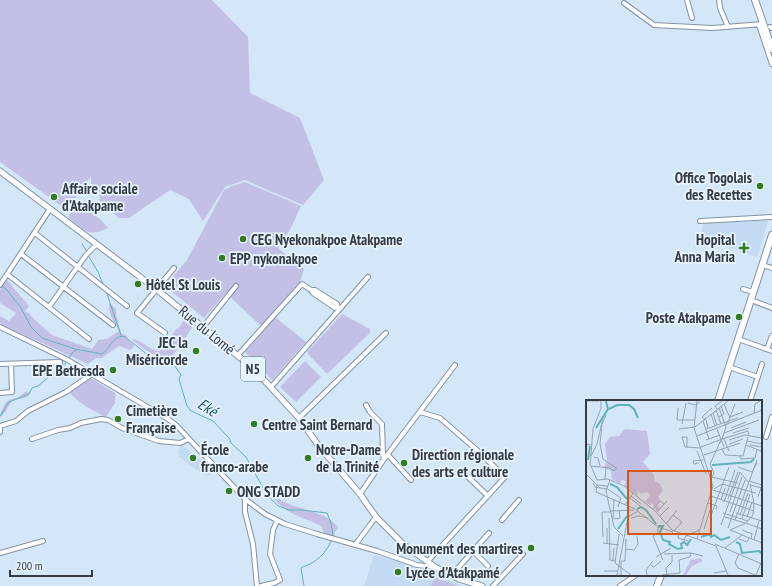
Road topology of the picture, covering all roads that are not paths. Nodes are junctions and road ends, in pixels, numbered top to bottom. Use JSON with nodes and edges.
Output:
{"nodes":[{"id":1,"x":687,"y":0,"type":"edge"},
{"id":2,"x":719,"y":0,"type":"edge"},
{"id":3,"x":755,"y":0,"type":"edge"},
{"id":4,"x":624,"y":3,"type":"dead end"},
{"id":5,"x":692,"y":18,"type":"dead end"},
{"id":6,"x":761,"y":24,"type":"junction"},
{"id":7,"x":728,"y":27,"type":"junction"},
{"id":8,"x":772,"y":50,"type":"edge"},
{"id":9,"x":772,"y":64,"type":"edge"},
{"id":10,"x":0,"y":171,"type":"edge"},
{"id":11,"x":50,"y":209,"type":"junction"},
{"id":12,"x":772,"y":217,"type":"edge"},
{"id":13,"x":700,"y":221,"type":"dead end"},
{"id":14,"x":35,"y":233,"type":"junction"},
{"id":15,"x":772,"y":236,"type":"edge"},
{"id":16,"x":97,"y":244,"type":"junction"},
{"id":17,"x":21,"y":254,"type":"junction"},
{"id":18,"x":762,"y":265,"type":"junction"},
{"id":19,"x":78,"y":267,"type":"junction"},
{"id":20,"x":174,"y":268,"type":"dead end"},
{"id":21,"x":772,"y":268,"type":"edge"},
{"id":22,"x":7,"y":274,"type":"junction"},
{"id":23,"x":368,"y":277,"type":"dead end"},
{"id":24,"x":0,"y":285,"type":"edge"},
{"id":25,"x":236,"y":286,"type":"dead end"},
{"id":26,"x":64,"y":287,"type":"junction"},
{"id":27,"x":156,"y":289,"type":"junction"},
{"id":28,"x":742,"y":289,"type":"dead end"},
{"id":29,"x":753,"y":292,"type":"junction"},
{"id":30,"x":751,"y":300,"type":"junction"},
{"id":31,"x":127,"y":306,"type":"dead end"},
{"id":32,"x":49,"y":307,"type":"junction"},
{"id":33,"x":339,"y":308,"type":"junction"},
{"id":34,"x":772,"y":308,"type":"edge"},
{"id":35,"x":113,"y":325,"type":"dead end"},
{"id":36,"x":0,"y":327,"type":"edge"},
{"id":37,"x":203,"y":327,"type":"junction"},
{"id":38,"x":164,"y":333,"type":"dead end"},
{"id":39,"x":386,"y":333,"type":"dead end"},
{"id":40,"x":772,"y":336,"type":"edge"},
{"id":41,"x":89,"y":339,"type":"dead end"},
{"id":42,"x":738,"y":339,"type":"junction"},
{"id":43,"x":770,"y":350,"type":"edge"},
{"id":44,"x":238,"y":356,"type":"junction"},
{"id":45,"x":60,"y":362,"type":"dead end"},
{"id":46,"x":0,"y":364,"type":"edge"},
{"id":47,"x":11,"y":364,"type":"junction"},
{"id":48,"x":762,"y":364,"type":"dead end"},
{"id":49,"x":455,"y":365,"type":"dead end"},
{"id":50,"x":729,"y":367,"type":"junction"},
{"id":51,"x":92,"y":374,"type":"junction"},
{"id":52,"x":758,"y":377,"type":"junction"},
{"id":53,"x":271,"y":387,"type":"junction"},
{"id":54,"x":0,"y":393,"type":"edge"},
{"id":55,"x":718,"y":400,"type":"edge"},
{"id":56,"x":750,"y":400,"type":"edge"},
{"id":57,"x":366,"y":405,"type":"dead end"},
{"id":58,"x":420,"y":412,"type":"junction"},
{"id":59,"x":772,"y":417,"type":"edge"},
{"id":60,"x":299,"y":418,"type":"junction"},
{"id":61,"x":0,"y":426,"type":"edge"},
{"id":62,"x":0,"y":432,"type":"edge"},
{"id":63,"x":766,"y":437,"type":"dead end"},
{"id":64,"x":32,"y":439,"type":"dead end"},
{"id":65,"x":190,"y":439,"type":"junction"},
{"id":66,"x":388,"y":455,"type":"junction"},
{"id":67,"x":384,"y":459,"type":"junction"},
{"id":68,"x":467,"y":476,"type":"dead end"},
{"id":69,"x":411,"y":480,"type":"dead end"},
{"id":70,"x":360,"y":494,"type":"junction"},
{"id":71,"x":488,"y":496,"type":"junction"},
{"id":72,"x":245,"y":499,"type":"junction"},
{"id":73,"x":519,"y":500,"type":"dead end"},
{"id":74,"x":376,"y":516,"type":"junction"},
{"id":75,"x":502,"y":520,"type":"dead end"},
{"id":76,"x":277,"y":521,"type":"junction"},
{"id":77,"x":489,"y":533,"type":"dead end"},
{"id":78,"x":43,"y":541,"type":"dead end"},
{"id":79,"x":355,"y":545,"type":"junction"},
{"id":80,"x":473,"y":551,"type":"junction"},
{"id":81,"x":0,"y":553,"type":"edge"},
{"id":82,"x":523,"y":554,"type":"dead end"},
{"id":83,"x":428,"y":561,"type":"junction"},
{"id":84,"x":488,"y":566,"type":"dead end"},
{"id":85,"x":435,"y":567,"type":"junction"},
{"id":86,"x":452,"y":575,"type":"junction"},
{"id":87,"x":635,"y":576,"type":"edge"},
{"id":88,"x":661,"y":576,"type":"edge"},
{"id":89,"x":257,"y":586,"type":"edge"},
{"id":90,"x":261,"y":586,"type":"edge"},
{"id":91,"x":479,"y":586,"type":"edge"},
{"id":92,"x":493,"y":586,"type":"edge"},
{"id":93,"x":620,"y":586,"type":"edge"},
{"id":94,"x":658,"y":586,"type":"edge"}],
"edges":[{"from":1,"to":5,"type":"street"},
{"from":2,"to":7,"type":"street"},
{"from":3,"to":6,"type":"highway"},
{"from":4,"to":7,"type":"street"},
{"from":6,"to":7,"type":"street"},
{"from":6,"to":8,"type":"highway"},
{"from":6,"to":9,"type":"street"},
{"from":10,"to":11,"type":"main road","name":"Rue du Lomé","number":"N5"},
{"from":11,"to":14,"type":"street"},
{"from":11,"to":16,"type":"main road","name":"Rue du Lomé","number":"N5"},
{"from":12,"to":13,"type":"street"},
{"from":14,"to":17,"type":"street"},
{"from":14,"to":19,"type":"street"},
{"from":15,"to":18,"type":"highway"},
{"from":16,"to":19,"type":"street"},
{"from":16,"to":27,"type":"main road","name":"Rue du Lomé","number":"N5"},
{"from":17,"to":22,"type":"street"},
{"from":17,"to":26,"type":"street"},
{"from":18,"to":21,"type":"street"},
{"from":18,"to":29,"type":"highway"},
{"from":19,"to":26,"type":"street"},
{"from":19,"to":31,"type":"street"},
{"from":20,"to":27,"type":"street"},
{"from":22,"to":24,"type":"street"},
{"from":22,"to":32,"type":"street"},
{"from":23,"to":33,"type":"street"},
{"from":25,"to":37,"type":"street"},
{"from":26,"to":32,"type":"street"},
{"from":26,"to":35,"type":"street"},
{"from":27,"to":37,"type":"main road","name":"Rue du Lomé","number":"N5"},
{"from":27,"to":38,"type":"street"},
{"from":28,"to":29,"type":"street"},
{"from":29,"to":30,"type":"highway"},
{"from":30,"to":34,"type":"street"},
{"from":30,"to":42,"type":"highway"},
{"from":32,"to":41,"type":"street"},
{"from":33,"to":44,"type":"street"},
{"from":33,"to":53,"type":"street"},
{"from":36,"to":51,"type":"street"},
{"from":37,"to":44,"type":"main road","name":"Rue du Lomé","number":"N5"},
{"from":39,"to":60,"type":"street"},
{"from":40,"to":43,"type":"street"},
{"from":42,"to":43,"type":"street"},
{"from":42,"to":50,"type":"highway"},
{"from":44,"to":53,"type":"main road","name":"Rue du Lomé","number":"N5"},
{"from":45,"to":47,"type":"street"},
{"from":46,"to":47,"type":"street"},
{"from":47,"to":54,"type":"street"},
{"from":48,"to":52,"type":"street"},
{"from":49,"to":58,"type":"street"},
{"from":50,"to":52,"type":"street"},
{"from":50,"to":55,"type":"highway"},
{"from":51,"to":61,"type":"street"},
{"from":51,"to":65,"type":"street"},
{"from":52,"to":56,"type":"street"},
{"from":53,"to":60,"type":"main road","name":"Rue du Lomé","number":"N5"},
{"from":57,"to":67,"type":"street"},
{"from":58,"to":66,"type":"street"},
{"from":58,"to":71,"type":"street"},
{"from":59,"to":63,"type":"street"},
{"from":60,"to":70,"type":"main road","name":"Rue du Lomé","number":"N5"},
{"from":61,"to":62,"type":"street"},
{"from":64,"to":65,"type":"street"},
{"from":65,"to":72,"type":"street"},
{"from":66,"to":67,"type":"street"},
{"from":66,"to":69,"type":"street"},
{"from":67,"to":70,"type":"street"},
{"from":68,"to":71,"type":"street"},
{"from":70,"to":74,"type":"main road","name":"Rue du Lomé","number":"N5"},
{"from":71,"to":83,"type":"street"},
{"from":72,"to":76,"type":"street"},
{"from":72,"to":89,"type":"street"},
{"from":73,"to":75,"type":"street"},
{"from":74,"to":79,"type":"street"},
{"from":74,"to":83,"type":"main road","name":"Rue du Lomé","number":"N5"},
{"from":76,"to":79,"type":"street"},
{"from":76,"to":90,"type":"street"},
{"from":77,"to":80,"type":"street"},
{"from":78,"to":81,"type":"street"},
{"from":79,"to":85,"type":"street"},
{"from":80,"to":84,"type":"street"},
{"from":80,"to":86,"type":"street"},
{"from":82,"to":92,"type":"street"},
{"from":83,"to":85,"type":"main road","name":"Rue du Lomé","number":"N5"},
{"from":85,"to":86,"type":"main road","name":"Rue du Lomé","number":"N5"},
{"from":86,"to":91,"type":"main road","name":"Rue du Lomé","number":"N5"},
{"from":87,"to":93,"type":"street"},
{"from":88,"to":94,"type":"highway"}]}
